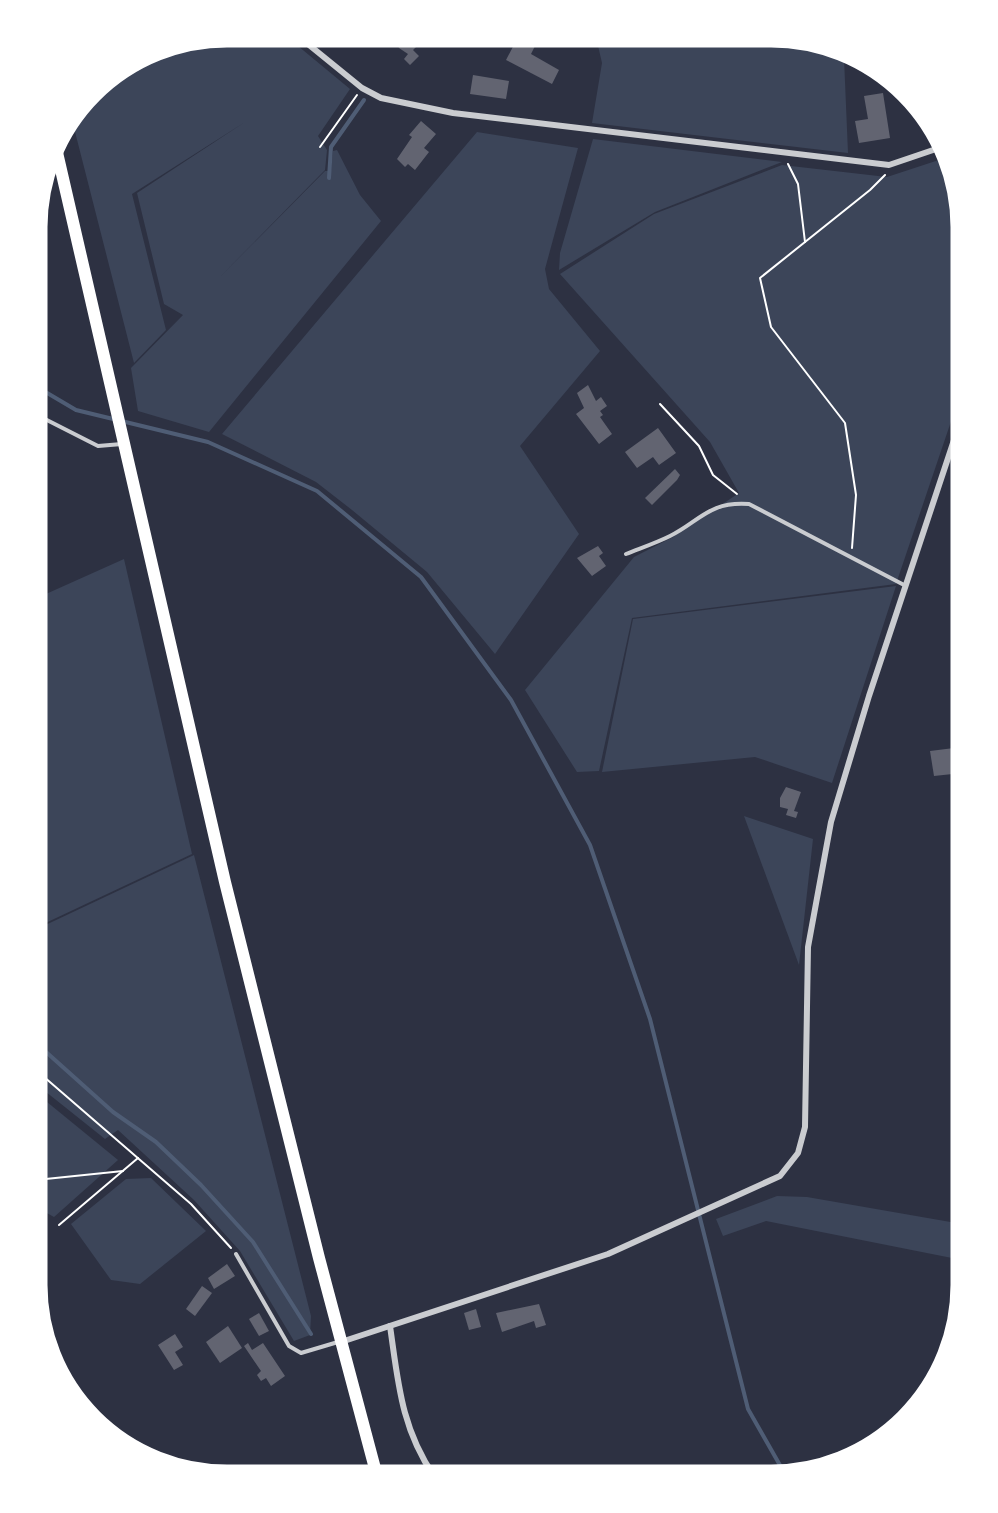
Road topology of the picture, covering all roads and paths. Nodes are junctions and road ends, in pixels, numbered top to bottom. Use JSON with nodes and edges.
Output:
{"nodes":[{"id":1,"x":311,"y":47,"type":"edge"},
{"id":2,"x":362,"y":88,"type":"junction"},
{"id":3,"x":320,"y":147,"type":"dead end"},
{"id":4,"x":934,"y":150,"type":"edge"},
{"id":5,"x":784,"y":154,"type":"junction"},
{"id":6,"x":59,"y":161,"type":"edge"},
{"id":7,"x":897,"y":162,"type":"junction"},
{"id":8,"x":806,"y":242,"type":"junction"},
{"id":9,"x":660,"y":404,"type":"dead end"},
{"id":10,"x":46,"y":420,"type":"edge"},
{"id":11,"x":124,"y":441,"type":"junction"},
{"id":12,"x":952,"y":447,"type":"edge"},
{"id":13,"x":750,"y":504,"type":"junction"},
{"id":14,"x":626,"y":554,"type":"dead end"},
{"id":15,"x":848,"y":556,"type":"junction"},
{"id":16,"x":906,"y":586,"type":"junction"},
{"id":17,"x":46,"y":1079,"type":"edge"},
{"id":18,"x":138,"y":1158,"type":"junction"},
{"id":19,"x":123,"y":1171,"type":"junction"},
{"id":20,"x":46,"y":1179,"type":"edge"},
{"id":21,"x":59,"y":1226,"type":"dead end"},
{"id":22,"x":236,"y":1254,"type":"joint"},
{"id":23,"x":390,"y":1326,"type":"junction"},
{"id":24,"x":341,"y":1342,"type":"junction"},
{"id":25,"x":374,"y":1466,"type":"edge"},
{"id":26,"x":427,"y":1466,"type":"edge"}],
"edges":[{"from":1,"to":2,"type":"street"},
{"from":2,"to":3,"type":"path"},
{"from":2,"to":5,"type":"street"},
{"from":4,"to":7,"type":"street"},
{"from":5,"to":7,"type":"street"},
{"from":5,"to":8,"type":"path"},
{"from":6,"to":11,"type":"main road"},
{"from":7,"to":8,"type":"path"},
{"from":8,"to":15,"type":"path"},
{"from":9,"to":13,"type":"path"},
{"from":10,"to":11,"type":"lane"},
{"from":11,"to":24,"type":"main road"},
{"from":12,"to":16,"type":"street"},
{"from":13,"to":14,"type":"lane"},
{"from":13,"to":15,"type":"lane"},
{"from":15,"to":16,"type":"lane"},
{"from":16,"to":23,"type":"street"},
{"from":17,"to":18,"type":"path"},
{"from":18,"to":19,"type":"path"},
{"from":18,"to":22,"type":"path"},
{"from":19,"to":20,"type":"path"},
{"from":19,"to":21,"type":"path"},
{"from":22,"to":24,"type":"lane"},
{"from":23,"to":24,"type":"street"},
{"from":23,"to":26,"type":"street"},
{"from":24,"to":25,"type":"main road"}]}
